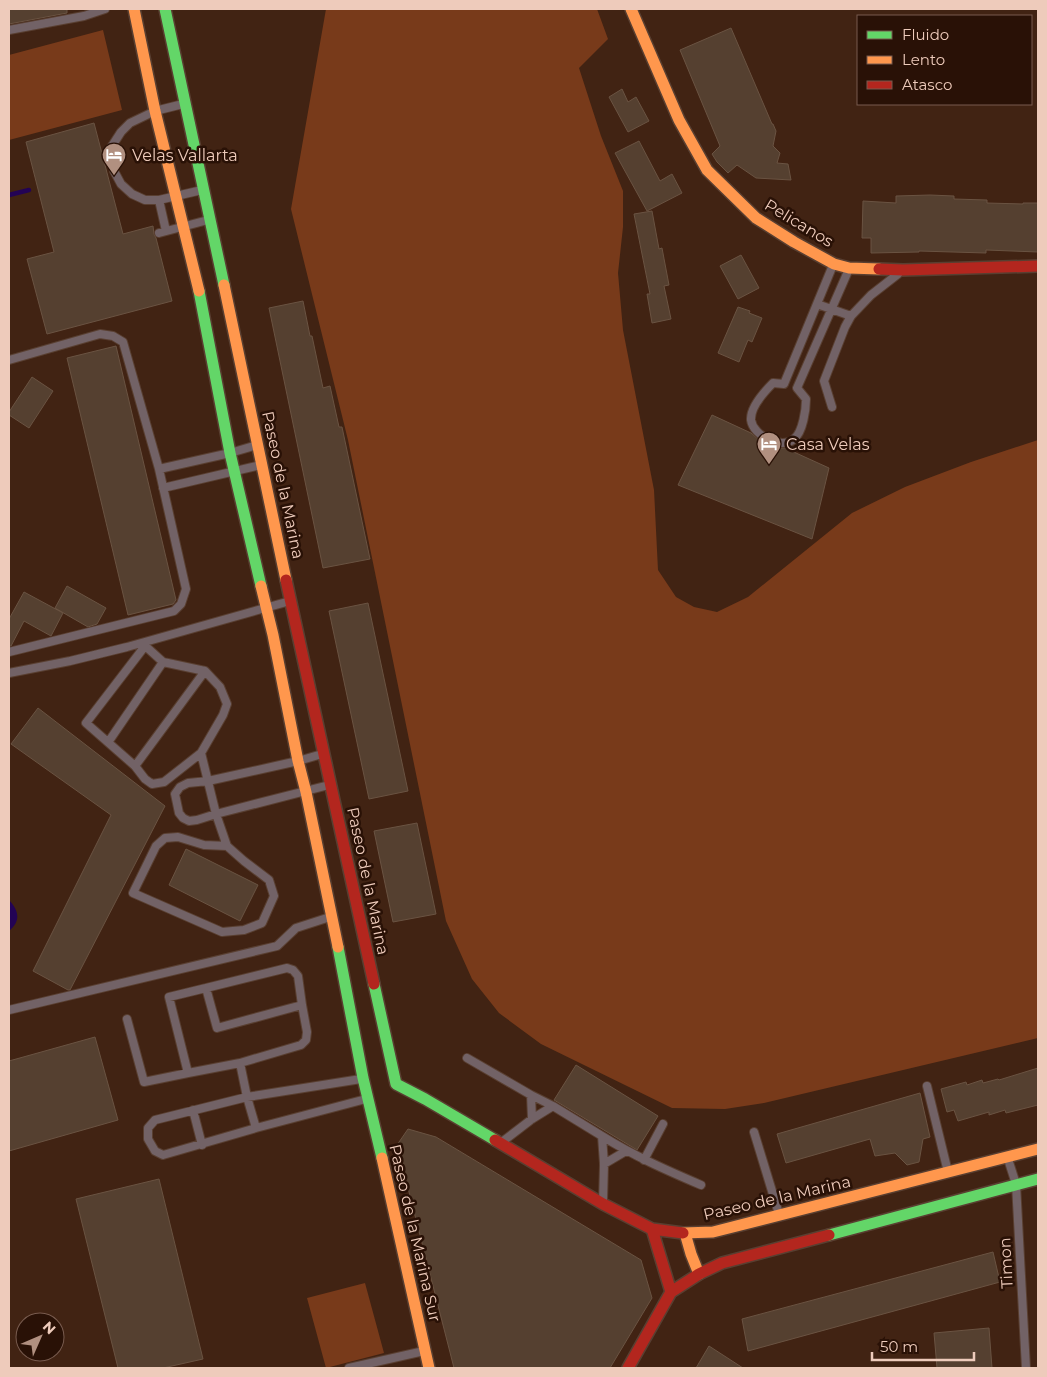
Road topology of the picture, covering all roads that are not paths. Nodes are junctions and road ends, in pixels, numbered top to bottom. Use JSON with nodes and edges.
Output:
{"nodes":[{"id":1,"x":105,"y":9,"type":"edge"},
{"id":2,"x":134,"y":9,"type":"edge"},
{"id":3,"x":165,"y":9,"type":"edge"},
{"id":4,"x":631,"y":9,"type":"edge"},
{"id":5,"x":84,"y":12,"type":"edge"},
{"id":6,"x":9,"y":30,"type":"edge"},
{"id":7,"x":186,"y":104,"type":"junction"},
{"id":8,"x":155,"y":111,"type":"junction"},
{"id":9,"x":204,"y":189,"type":"junction"},
{"id":10,"x":176,"y":197,"type":"junction"},
{"id":11,"x":159,"y":200,"type":"junction"},
{"id":12,"x":210,"y":220,"type":"junction"},
{"id":13,"x":183,"y":228,"type":"junction"},
{"id":14,"x":834,"y":264,"type":"junction"},
{"id":15,"x":1038,"y":266,"type":"edge"},
{"id":16,"x":849,"y":268,"type":"junction"},
{"id":17,"x":903,"y":270,"type":"junction"},
{"id":18,"x":817,"y":304,"type":"junction"},
{"id":19,"x":831,"y":310,"type":"junction"},
{"id":20,"x":851,"y":316,"type":"junction"},
{"id":21,"x":9,"y":360,"type":"edge"},
{"id":22,"x":784,"y":384,"type":"junction"},
{"id":23,"x":797,"y":388,"type":"junction"},
{"id":24,"x":832,"y":407,"type":"dead end"},
{"id":25,"x":258,"y":444,"type":"junction"},
{"id":26,"x":230,"y":453,"type":"junction"},
{"id":27,"x":262,"y":464,"type":"junction"},
{"id":28,"x":159,"y":469,"type":"junction"},
{"id":29,"x":235,"y":472,"type":"junction"},
{"id":30,"x":163,"y":488,"type":"junction"},
{"id":31,"x":291,"y":601,"type":"junction"},
{"id":32,"x":265,"y":608,"type":"junction"},
{"id":33,"x":285,"y":632,"type":"junction"},
{"id":34,"x":144,"y":644,"type":"junction"},
{"id":35,"x":9,"y":652,"type":"edge"},
{"id":36,"x":163,"y":662,"type":"junction"},
{"id":37,"x":205,"y":671,"type":"junction"},
{"id":38,"x":9,"y":673,"type":"edge"},
{"id":39,"x":109,"y":741,"type":"junction"},
{"id":40,"x":201,"y":753,"type":"junction"},
{"id":41,"x":324,"y":753,"type":"junction"},
{"id":42,"x":298,"y":761,"type":"junction"},
{"id":43,"x":135,"y":766,"type":"junction"},
{"id":44,"x":208,"y":781,"type":"junction"},
{"id":45,"x":331,"y":785,"type":"junction"},
{"id":46,"x":306,"y":792,"type":"junction"},
{"id":47,"x":216,"y":814,"type":"junction"},
{"id":48,"x":227,"y":846,"type":"junction"},
{"id":49,"x":332,"y":917,"type":"junction"},
{"id":50,"x":206,"y":988,"type":"junction"},
{"id":51,"x":302,"y":1005,"type":"junction"},
{"id":52,"x":9,"y":1010,"type":"edge"},
{"id":53,"x":127,"y":1019,"type":"dead end"},
{"id":54,"x":467,"y":1058,"type":"dead end"},
{"id":55,"x":240,"y":1063,"type":"junction"},
{"id":56,"x":188,"y":1073,"type":"junction"},
{"id":57,"x":367,"y":1079,"type":"junction"},
{"id":58,"x":927,"y":1086,"type":"dead end"},
{"id":59,"x":531,"y":1095,"type":"junction"},
{"id":60,"x":247,"y":1097,"type":"junction"},
{"id":61,"x":369,"y":1102,"type":"junction"},
{"id":62,"x":553,"y":1106,"type":"junction"},
{"id":63,"x":193,"y":1110,"type":"junction"},
{"id":64,"x":532,"y":1119,"type":"junction"},
{"id":65,"x":662,"y":1124,"type":"dead end"},
{"id":66,"x":256,"y":1128,"type":"junction"},
{"id":67,"x":754,"y":1132,"type":"dead end"},
{"id":68,"x":602,"y":1136,"type":"junction"},
{"id":69,"x":500,"y":1143,"type":"junction"},
{"id":70,"x":202,"y":1144,"type":"junction"},
{"id":71,"x":1038,"y":1149,"type":"edge"},
{"id":72,"x":626,"y":1151,"type":"junction"},
{"id":73,"x":1008,"y":1158,"type":"junction"},
{"id":74,"x":644,"y":1160,"type":"junction"},
{"id":75,"x":604,"y":1164,"type":"junction"},
{"id":76,"x":948,"y":1173,"type":"junction"},
{"id":77,"x":1038,"y":1179,"type":"edge"},
{"id":78,"x":1016,"y":1184,"type":"junction"},
{"id":79,"x":701,"y":1185,"type":"dead end"},
{"id":80,"x":603,"y":1204,"type":"junction"},
{"id":81,"x":779,"y":1216,"type":"junction"},
{"id":82,"x":652,"y":1229,"type":"junction"},
{"id":83,"x":685,"y":1232,"type":"junction"},
{"id":84,"x":699,"y":1274,"type":"junction"},
{"id":85,"x":671,"y":1292,"type":"junction"},
{"id":86,"x":424,"y":1351,"type":"junction"},
{"id":87,"x":349,"y":1368,"type":"edge"},
{"id":88,"x":429,"y":1368,"type":"edge"},
{"id":89,"x":628,"y":1368,"type":"edge"},
{"id":90,"x":1026,"y":1368,"type":"edge"}],
"edges":[{"from":1,"to":5,"type":"lane"},
{"from":2,"to":8,"type":"street","name":"Paseo de la Marina"},
{"from":3,"to":7,"type":"street","name":"Paseo de la Marina"},
{"from":4,"to":14,"type":"street","name":"Pelicanos"},
{"from":5,"to":6,"type":"lane"},
{"from":7,"to":8,"type":"lane"},
{"from":7,"to":9,"type":"street","name":"Paseo de la Marina"},
{"from":8,"to":10,"type":"street","name":"Paseo de la Marina"},
{"from":8,"to":11,"type":"lane"},
{"from":9,"to":10,"type":"lane"},
{"from":9,"to":12,"type":"street","name":"Paseo de la Marina"},
{"from":10,"to":11,"type":"lane"},
{"from":10,"to":13,"type":"street","name":"Paseo de la Marina"},
{"from":11,"to":13,"type":"lane"},
{"from":12,"to":13,"type":"lane"},
{"from":12,"to":25,"type":"street","name":"Paseo de la Marina"},
{"from":13,"to":26,"type":"street","name":"Paseo de la Marina"},
{"from":14,"to":16,"type":"street","name":"Pelicanos"},
{"from":14,"to":18,"type":"lane"},
{"from":15,"to":17,"type":"street","name":"Pelicanos"},
{"from":16,"to":17,"type":"street","name":"Pelicanos"},
{"from":16,"to":19,"type":"lane"},
{"from":17,"to":20,"type":"lane"},
{"from":18,"to":19,"type":"lane"},
{"from":18,"to":22,"type":"lane"},
{"from":19,"to":20,"type":"lane"},
{"from":19,"to":23,"type":"lane"},
{"from":20,"to":24,"type":"lane"},
{"from":21,"to":28,"type":"lane"},
{"from":22,"to":23,"type":"lane"},
{"from":22,"to":23,"type":"lane"},
{"from":25,"to":26,"type":"lane"},
{"from":25,"to":27,"type":"street","name":"Paseo de la Marina"},
{"from":26,"to":28,"type":"lane"},
{"from":26,"to":29,"type":"street","name":"Paseo de la Marina"},
{"from":27,"to":29,"type":"lane"},
{"from":27,"to":31,"type":"street","name":"Paseo de la Marina"},
{"from":28,"to":30,"type":"lane"},
{"from":29,"to":30,"type":"lane"},
{"from":29,"to":32,"type":"street","name":"Paseo de la Marina"},
{"from":30,"to":35,"type":"lane"},
{"from":31,"to":32,"type":"lane"},
{"from":31,"to":33,"type":"street","name":"Paseo de la Marina"},
{"from":32,"to":33,"type":"street","name":"Paseo de la Marina"},
{"from":32,"to":34,"type":"lane"},
{"from":33,"to":41,"type":"street","name":"Paseo de la Marina"},
{"from":33,"to":42,"type":"street","name":"Paseo de la Marina"},
{"from":34,"to":36,"type":"lane"},
{"from":34,"to":38,"type":"lane"},
{"from":34,"to":39,"type":"lane"},
{"from":36,"to":37,"type":"lane"},
{"from":36,"to":39,"type":"lane"},
{"from":37,"to":40,"type":"lane"},
{"from":37,"to":43,"type":"lane"},
{"from":39,"to":43,"type":"lane"},
{"from":40,"to":43,"type":"lane"},
{"from":40,"to":44,"type":"lane"},
{"from":41,"to":42,"type":"lane"},
{"from":41,"to":45,"type":"street","name":"Paseo de la Marina"},
{"from":42,"to":44,"type":"lane"},
{"from":42,"to":46,"type":"street","name":"Paseo de la Marina"},
{"from":44,"to":47,"type":"lane"},
{"from":44,"to":47,"type":"lane"},
{"from":45,"to":46,"type":"lane"},
{"from":45,"to":69,"type":"street","name":"Paseo de la Marina"},
{"from":46,"to":47,"type":"lane"},
{"from":46,"to":49,"type":"street","name":"Paseo de la Marina"},
{"from":47,"to":48,"type":"lane"},
{"from":48,"to":48,"type":"lane"},
{"from":49,"to":52,"type":"lane"},
{"from":49,"to":57,"type":"street","name":"Paseo de la Marina"},
{"from":50,"to":51,"type":"lane"},
{"from":50,"to":51,"type":"lane"},
{"from":50,"to":56,"type":"lane"},
{"from":51,"to":55,"type":"lane"},
{"from":53,"to":56,"type":"lane"},
{"from":54,"to":59,"type":"lane"},
{"from":55,"to":56,"type":"lane"},
{"from":55,"to":60,"type":"lane"},
{"from":57,"to":60,"type":"lane"},
{"from":57,"to":61,"type":"street","name":"Paseo de la Marina"},
{"from":58,"to":76,"type":"lane"},
{"from":59,"to":62,"type":"lane"},
{"from":59,"to":64,"type":"lane"},
{"from":60,"to":63,"type":"lane"},
{"from":60,"to":66,"type":"lane"},
{"from":61,"to":66,"type":"lane"},
{"from":61,"to":86,"type":"street","name":"Paseo de la Marina Sur"},
{"from":62,"to":64,"type":"lane"},
{"from":62,"to":68,"type":"lane"},
{"from":63,"to":70,"type":"lane"},
{"from":63,"to":70,"type":"lane"},
{"from":64,"to":69,"type":"lane"},
{"from":65,"to":74,"type":"lane"},
{"from":66,"to":70,"type":"lane"},
{"from":67,"to":81,"type":"lane"},
{"from":68,"to":72,"type":"lane"},
{"from":68,"to":75,"type":"lane"},
{"from":69,"to":80,"type":"street","name":"Paseo de la Marina"},
{"from":71,"to":73,"type":"street","name":"Paseo de la Marina"},
{"from":72,"to":74,"type":"lane"},
{"from":72,"to":75,"type":"lane"},
{"from":73,"to":76,"type":"street","name":"Paseo de la Marina"},
{"from":73,"to":78,"type":"lane","name":"Timon"},
{"from":74,"to":79,"type":"lane"},
{"from":75,"to":80,"type":"lane"},
{"from":76,"to":81,"type":"street","name":"Paseo de la Marina"},
{"from":77,"to":78,"type":"street"},
{"from":78,"to":84,"type":"street"},
{"from":78,"to":90,"type":"lane","name":"Timon"},
{"from":80,"to":82,"type":"street","name":"Paseo de la Marina"},
{"from":81,"to":83,"type":"street","name":"Paseo de la Marina"},
{"from":82,"to":83,"type":"street","name":"Paseo de la Marina"},
{"from":82,"to":85,"type":"street"},
{"from":83,"to":84,"type":"street"},
{"from":84,"to":85,"type":"street"},
{"from":85,"to":89,"type":"street"},
{"from":86,"to":87,"type":"lane"},
{"from":86,"to":88,"type":"street","name":"Paseo de la Marina Sur"}]}
